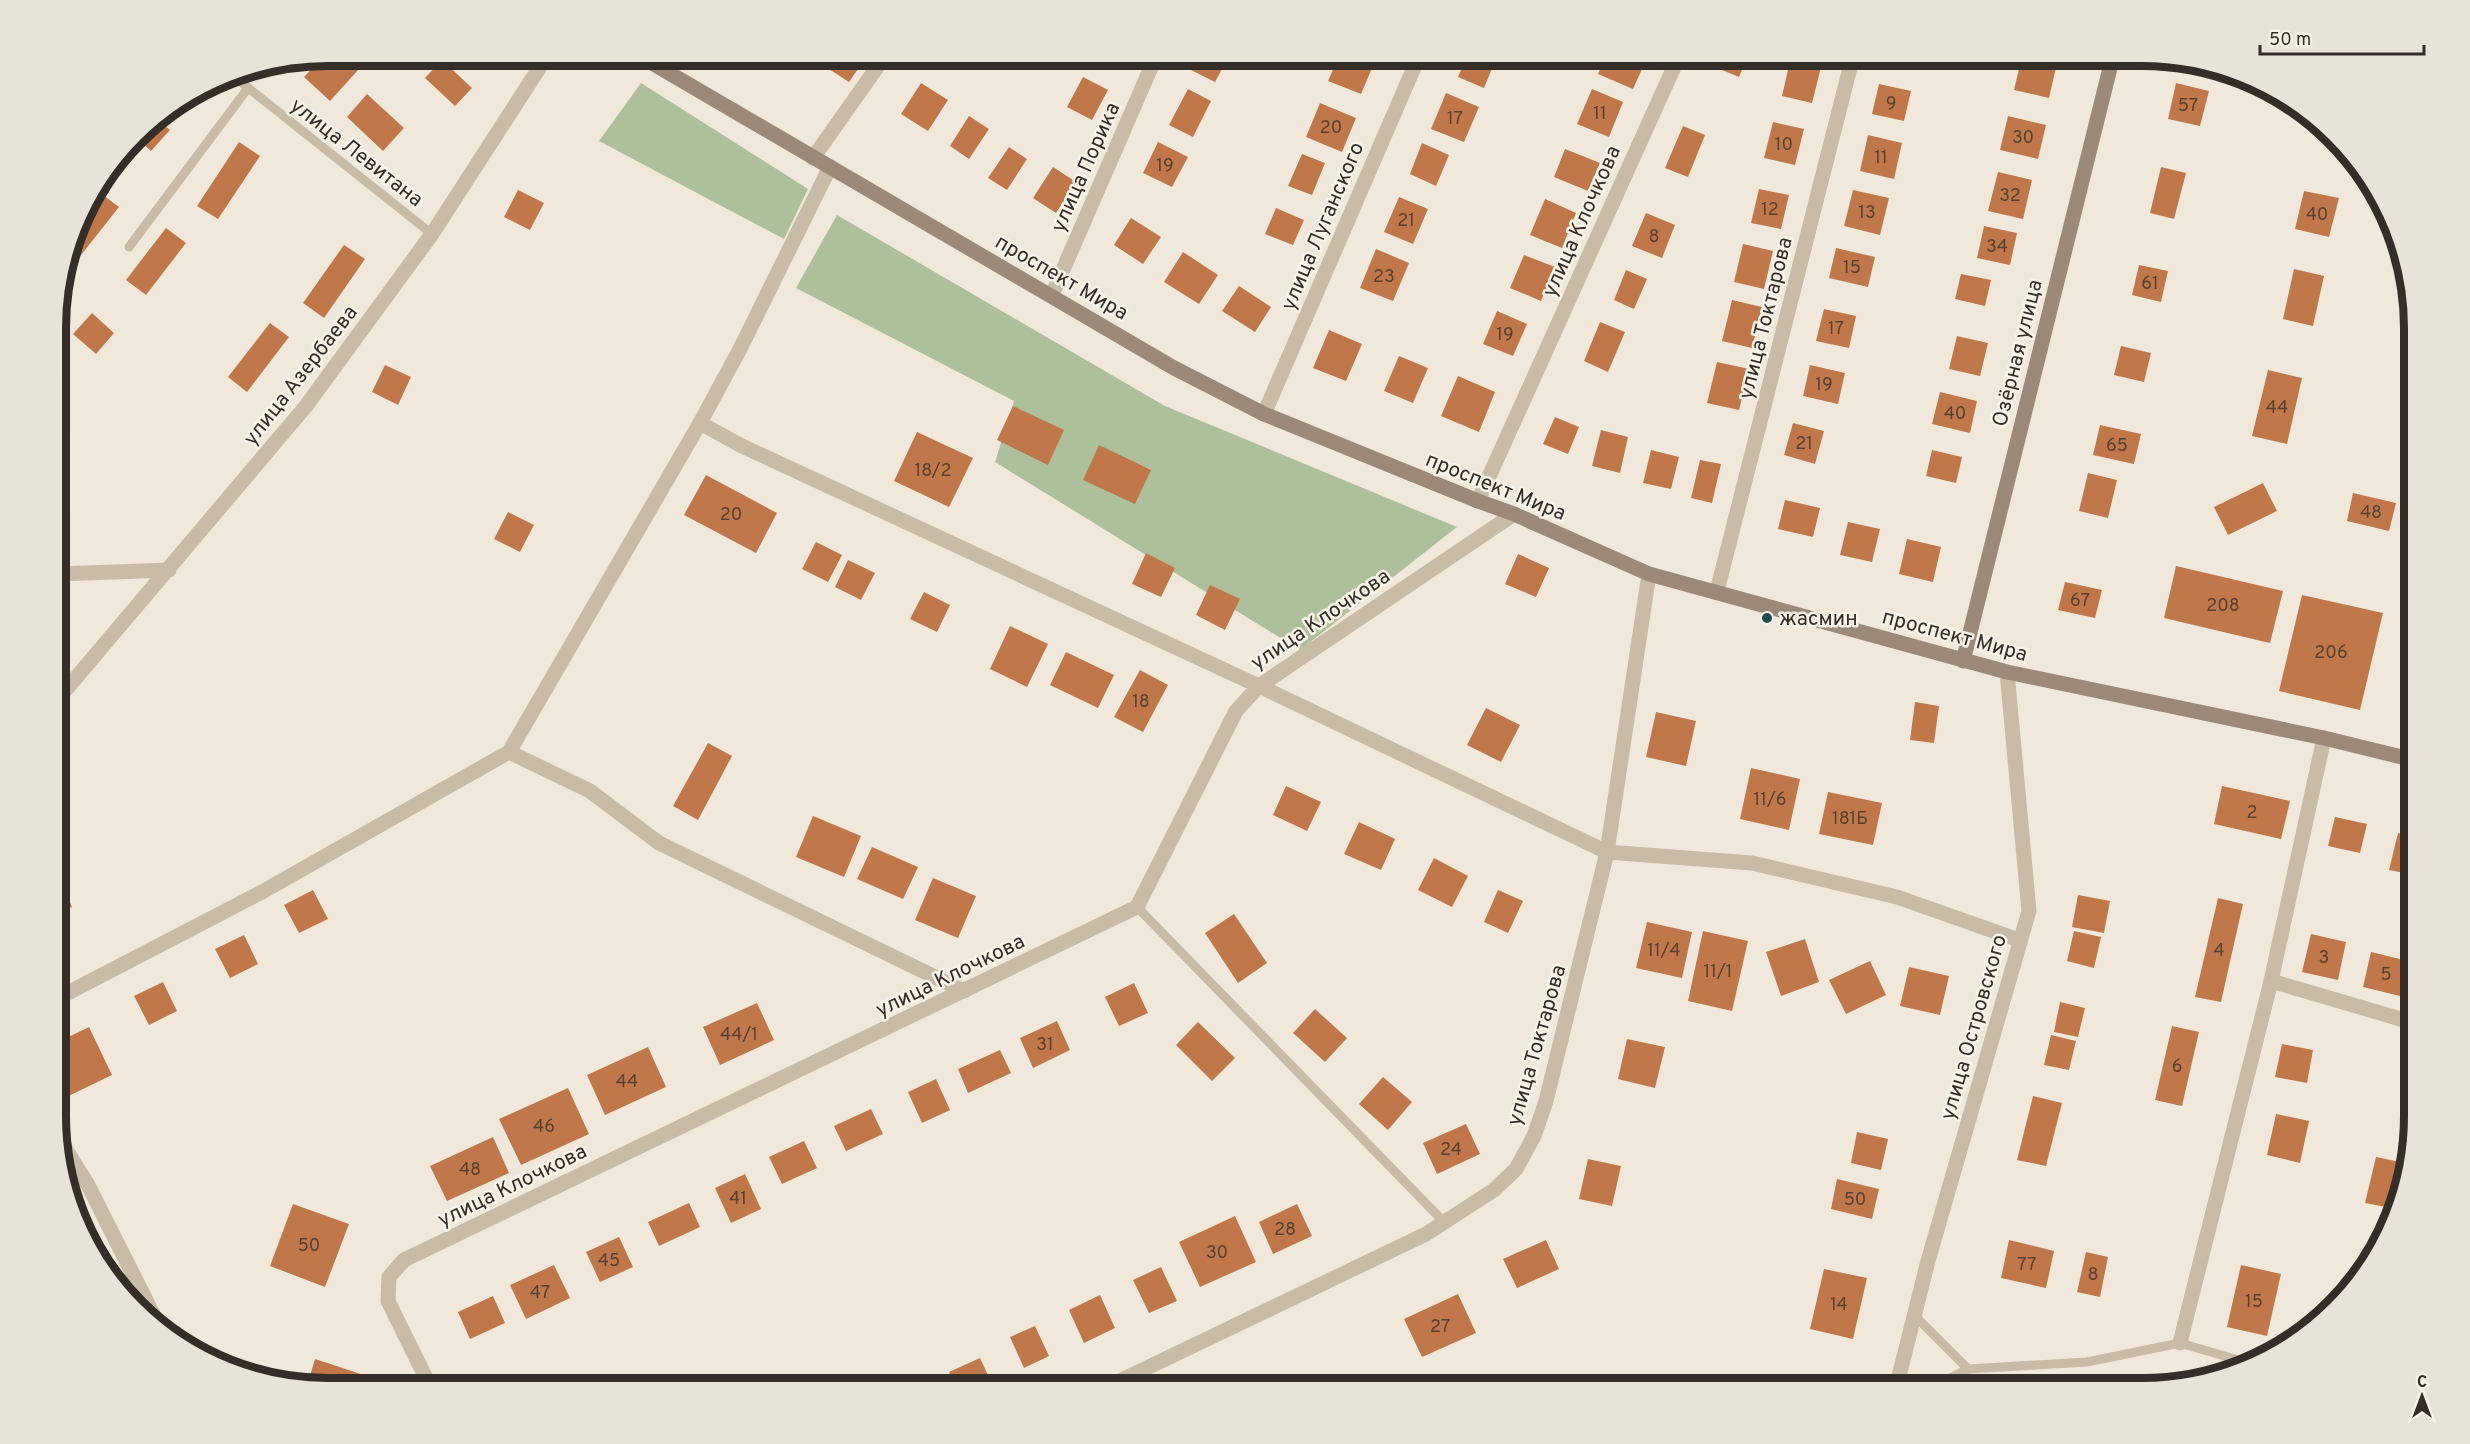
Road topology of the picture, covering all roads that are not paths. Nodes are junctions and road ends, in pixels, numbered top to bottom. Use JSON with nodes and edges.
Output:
{"nodes":[{"id":1,"x":541,"y":66,"type":"edge"},
{"id":2,"x":657,"y":66,"type":"edge"},
{"id":3,"x":878,"y":66,"type":"edge"},
{"id":4,"x":1152,"y":66,"type":"edge"},
{"id":5,"x":1415,"y":66,"type":"edge"},
{"id":6,"x":1674,"y":66,"type":"edge"},
{"id":7,"x":1850,"y":66,"type":"edge"},
{"id":8,"x":2111,"y":66,"type":"edge"},
{"id":9,"x":240,"y":82,"type":"edge"},
{"id":10,"x":248,"y":88,"type":"junction"},
{"id":11,"x":813,"y":158,"type":"junction"},
{"id":12,"x":830,"y":167,"type":"junction"},
{"id":13,"x":432,"y":234,"type":"junction"},
{"id":14,"x":129,"y":247,"type":"dead end"},
{"id":15,"x":1052,"y":295,"type":"junction"},
{"id":16,"x":1264,"y":414,"type":"junction"},
{"id":17,"x":700,"y":423,"type":"junction"},
{"id":18,"x":1478,"y":501,"type":"junction"},
{"id":19,"x":1514,"y":514,"type":"junction"},
{"id":20,"x":169,"y":570,"type":"junction"},
{"id":21,"x":66,"y":574,"type":"edge"},
{"id":22,"x":1649,"y":574,"type":"junction"},
{"id":23,"x":1717,"y":591,"type":"junction"},
{"id":24,"x":1963,"y":661,"type":"junction"},
{"id":25,"x":2007,"y":672,"type":"junction"},
{"id":26,"x":1258,"y":686,"type":"junction"},
{"id":27,"x":66,"y":690,"type":"edge"},
{"id":28,"x":2324,"y":738,"type":"junction"},
{"id":29,"x":509,"y":752,"type":"junction"},
{"id":30,"x":2404,"y":758,"type":"edge"},
{"id":31,"x":1607,"y":852,"type":"junction"},
{"id":32,"x":1137,"y":908,"type":"junction"},
{"id":33,"x":2019,"y":940,"type":"junction"},
{"id":34,"x":2271,"y":981,"type":"junction"},
{"id":35,"x":964,"y":991,"type":"junction"},
{"id":36,"x":66,"y":994,"type":"edge"},
{"id":37,"x":2404,"y":1020,"type":"edge"},
{"id":38,"x":69,"y":1154,"type":"edge"},
{"id":39,"x":1444,"y":1222,"type":"junction"},
{"id":40,"x":150,"y":1308,"type":"edge"},
{"id":41,"x":1914,"y":1315,"type":"junction"},
{"id":42,"x":2180,"y":1343,"type":"junction"},
{"id":43,"x":2237,"y":1360,"type":"edge"},
{"id":44,"x":1968,"y":1369,"type":"junction"},
{"id":45,"x":426,"y":1378,"type":"edge"},
{"id":46,"x":1126,"y":1378,"type":"edge"},
{"id":47,"x":1898,"y":1378,"type":"edge"},
{"id":48,"x":1950,"y":1378,"type":"edge"}],
"edges":[{"from":1,"to":13,"type":"street","name":"улица Азербаева"},
{"from":2,"to":11,"type":"main road","name":"проспект Мира"},
{"from":3,"to":11,"type":"street"},
{"from":4,"to":15,"type":"street","name":"улица Порика"},
{"from":5,"to":16,"type":"street","name":"улица Луганского"},
{"from":6,"to":18,"type":"street","name":"улица Клочкова"},
{"from":7,"to":23,"type":"street","name":"улица Токтарова"},
{"from":8,"to":24,"type":"main road","name":"Озёрная улица"},
{"from":9,"to":10,"type":"lane","name":"улица Левитана"},
{"from":10,"to":13,"type":"lane","name":"улица Левитана"},
{"from":10,"to":14,"type":"lane"},
{"from":11,"to":12,"type":"main road","name":"проспект Мира"},
{"from":12,"to":15,"type":"main road","name":"проспект Мира"},
{"from":12,"to":17,"type":"street"},
{"from":13,"to":20,"type":"street","name":"улица Азербаева"},
{"from":15,"to":16,"type":"main road","name":"проспект Мира"},
{"from":16,"to":18,"type":"main road","name":"проспект Мира"},
{"from":17,"to":26,"type":"street"},
{"from":17,"to":29,"type":"street"},
{"from":18,"to":19,"type":"main road","name":"проспект Мира"},
{"from":19,"to":22,"type":"main road","name":"проспект Мира"},
{"from":19,"to":26,"type":"street","name":"улица Клочкова"},
{"from":20,"to":21,"type":"street"},
{"from":20,"to":27,"type":"street","name":"улица Азербаева"},
{"from":22,"to":23,"type":"main road","name":"проспект Мира"},
{"from":22,"to":31,"type":"street","name":"улица Токтарова"},
{"from":23,"to":24,"type":"main road","name":"проспект Мира"},
{"from":24,"to":25,"type":"main road","name":"проспект Мира"},
{"from":25,"to":28,"type":"main road","name":"проспект Мира"},
{"from":25,"to":33,"type":"street","name":"улица Островского"},
{"from":26,"to":31,"type":"street"},
{"from":26,"to":32,"type":"street","name":"улица Клочкова"},
{"from":28,"to":30,"type":"main road","name":"проспект Мира"},
{"from":28,"to":34,"type":"street"},
{"from":29,"to":35,"type":"street"},
{"from":29,"to":36,"type":"street"},
{"from":31,"to":33,"type":"street"},
{"from":31,"to":39,"type":"street","name":"улица Токтарова"},
{"from":32,"to":35,"type":"street","name":"улица Клочкова"},
{"from":32,"to":39,"type":"lane"},
{"from":33,"to":41,"type":"street","name":"улица Островского"},
{"from":34,"to":37,"type":"street"},
{"from":34,"to":42,"type":"street"},
{"from":35,"to":45,"type":"street","name":"улица Клочкова"},
{"from":38,"to":40,"type":"street"},
{"from":39,"to":46,"type":"street","name":"улица Токтарова"},
{"from":41,"to":44,"type":"lane"},
{"from":41,"to":47,"type":"street","name":"улица Островского"},
{"from":42,"to":43,"type":"lane"},
{"from":42,"to":44,"type":"lane"},
{"from":44,"to":48,"type":"lane"}]}
